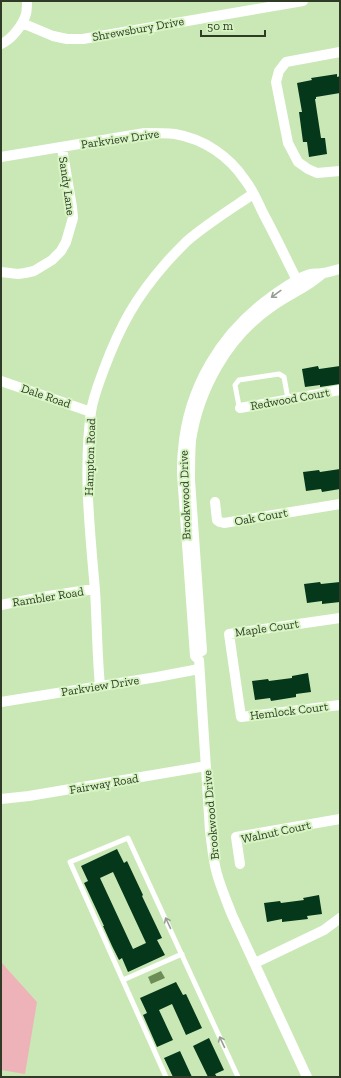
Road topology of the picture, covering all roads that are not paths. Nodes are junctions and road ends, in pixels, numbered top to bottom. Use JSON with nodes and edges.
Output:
{"nodes":[{"id":1,"x":28,"y":1,"type":"edge"},
{"id":2,"x":303,"y":1,"type":"edge"},
{"id":3,"x":22,"y":23,"type":"junction"},
{"id":4,"x":1,"y":44,"type":"edge"},
{"id":5,"x":340,"y":52,"type":"edge"},
{"id":6,"x":62,"y":148,"type":"junction"},
{"id":7,"x":1,"y":157,"type":"edge"},
{"id":8,"x":340,"y":171,"type":"edge"},
{"id":9,"x":253,"y":194,"type":"junction"},
{"id":10,"x":340,"y":269,"type":"edge"},
{"id":11,"x":1,"y":272,"type":"edge"},
{"id":12,"x":299,"y":285,"type":"junction"},
{"id":13,"x":1,"y":381,"type":"edge"},
{"id":14,"x":340,"y":390,"type":"edge"},
{"id":15,"x":288,"y":399,"type":"junction"},
{"id":16,"x":240,"y":408,"type":"joint"},
{"id":17,"x":91,"y":412,"type":"junction"},
{"id":18,"x":215,"y":502,"type":"dead end"},
{"id":19,"x":340,"y":504,"type":"edge"},
{"id":20,"x":94,"y":589,"type":"junction"},
{"id":21,"x":1,"y":604,"type":"edge"},
{"id":22,"x":340,"y":618,"type":"edge"},
{"id":23,"x":199,"y":664,"type":"junction"},
{"id":24,"x":100,"y":686,"type":"junction"},
{"id":25,"x":1,"y":702,"type":"edge"},
{"id":26,"x":338,"y":705,"type":"edge"},
{"id":27,"x":241,"y":717,"type":"joint"},
{"id":28,"x":206,"y":766,"type":"junction"},
{"id":29,"x":1,"y":799,"type":"edge"},
{"id":30,"x":340,"y":820,"type":"edge"},
{"id":31,"x":240,"y":864,"type":"dead end"},
{"id":32,"x":340,"y":918,"type":"edge"},
{"id":33,"x":182,"y":954,"type":"junction"},
{"id":34,"x":254,"y":963,"type":"junction"},
{"id":35,"x":123,"y":980,"type":"junction"},
{"id":36,"x":166,"y":1077,"type":"edge"},
{"id":37,"x":238,"y":1077,"type":"edge"},
{"id":38,"x":307,"y":1077,"type":"edge"}],
"edges":[{"from":1,"to":3,"type":"street"},
{"from":2,"to":3,"type":"street","name":"Shrewsbury Drive"},
{"from":3,"to":4,"type":"street"},
{"from":5,"to":8,"type":"street"},
{"from":6,"to":7,"type":"street","name":"Parkview Drive"},
{"from":6,"to":9,"type":"street","name":"Parkview Drive"},
{"from":6,"to":11,"type":"street","name":"Sandy Lane"},
{"from":9,"to":12,"type":"street","name":"Parkview Drive"},
{"from":9,"to":17,"type":"street","name":"Hampton Road"},
{"from":10,"to":12,"type":"street","name":"Brookwood Drive"},
{"from":12,"to":23,"type":"street","name":"Brookwood Drive"},
{"from":13,"to":17,"type":"street","name":"Dale Road"},
{"from":14,"to":15,"type":"street","name":"Redwood Court"},
{"from":15,"to":16,"type":"street","name":"Redwood Court"},
{"from":15,"to":16,"type":"lane"},
{"from":17,"to":20,"type":"street","name":"Hampton Road"},
{"from":18,"to":19,"type":"street","name":"Oak Court"},
{"from":20,"to":21,"type":"street","name":"Rambler Road"},
{"from":20,"to":24,"type":"street","name":"Hampton Road"},
{"from":22,"to":27,"type":"street","name":"Maple Court"},
{"from":23,"to":24,"type":"street","name":"Parkview Drive"},
{"from":23,"to":28,"type":"street","name":"Brookwood Drive"},
{"from":24,"to":25,"type":"street","name":"Parkview Drive"},
{"from":26,"to":27,"type":"street","name":"Hemlock Court"},
{"from":28,"to":29,"type":"street","name":"Fairway Road"},
{"from":28,"to":34,"type":"street","name":"Brookwood Drive"},
{"from":30,"to":31,"type":"street","name":"Walnut Court"},
{"from":32,"to":34,"type":"street"},
{"from":33,"to":35,"type":"lane"},
{"from":33,"to":35,"type":"lane","one_way":true},
{"from":37,"to":33,"type":"lane","one_way":true},
{"from":34,"to":38,"type":"street","name":"Brookwood Drive"},
{"from":35,"to":36,"type":"lane"}]}
